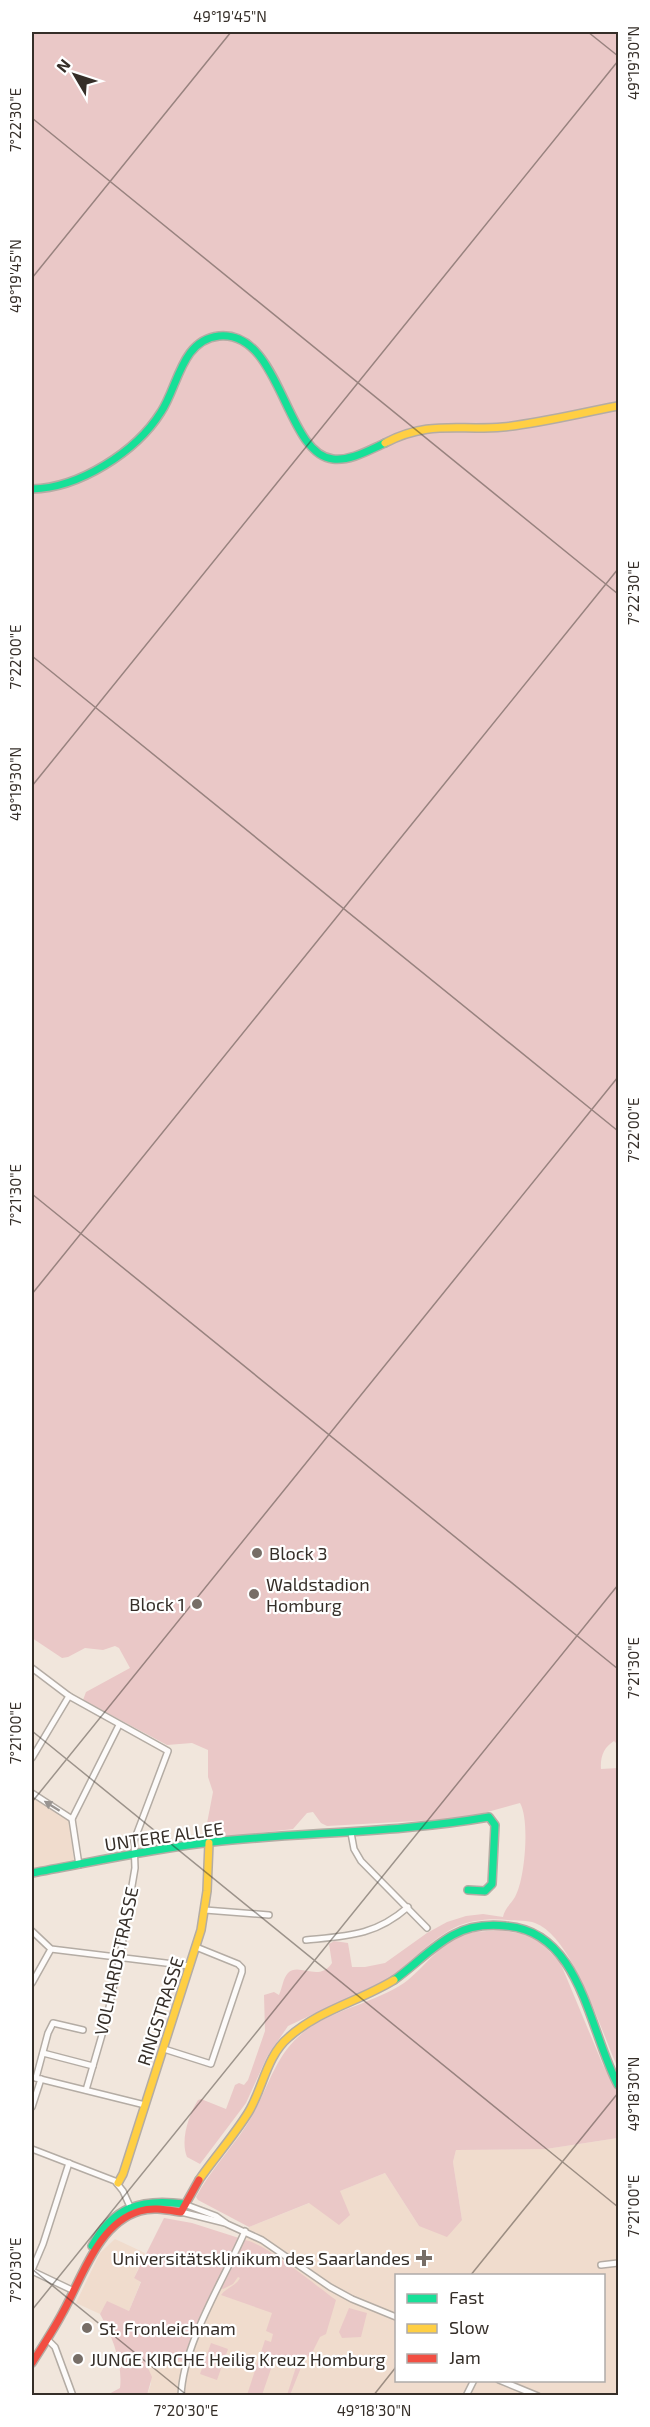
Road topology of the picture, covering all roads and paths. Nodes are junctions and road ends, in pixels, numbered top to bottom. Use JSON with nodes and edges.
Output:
{"nodes":[{"id":1,"x":618,"y":406,"type":"edge"},
{"id":2,"x":32,"y":489,"type":"edge"},
{"id":3,"x":32,"y":1668,"type":"edge"},
{"id":4,"x":69,"y":1696,"type":"junction"},
{"id":5,"x":119,"y":1725,"type":"junction"},
{"id":6,"x":32,"y":1758,"type":"edge"},
{"id":7,"x":32,"y":1793,"type":"edge"},
{"id":8,"x":72,"y":1819,"type":"junction"},
{"id":9,"x":351,"y":1833,"type":"junction"},
{"id":10,"x":209,"y":1843,"type":"junction"},
{"id":11,"x":134,"y":1855,"type":"junction"},
{"id":12,"x":79,"y":1865,"type":"junction"},
{"id":13,"x":32,"y":1873,"type":"edge"},
{"id":14,"x":468,"y":1890,"type":"dead end"},
{"id":15,"x":408,"y":1907,"type":"junction"},
{"id":16,"x":205,"y":1910,"type":"junction"},
{"id":17,"x":269,"y":1915,"type":"dead end"},
{"id":18,"x":427,"y":1928,"type":"dead end"},
{"id":19,"x":32,"y":1931,"type":"edge"},
{"id":20,"x":306,"y":1940,"type":"dead end"},
{"id":21,"x":196,"y":1947,"type":"junction"},
{"id":22,"x":51,"y":1949,"type":"junction"},
{"id":23,"x":120,"y":1957,"type":"junction"},
{"id":24,"x":190,"y":1966,"type":"junction"},
{"id":25,"x":32,"y":1983,"type":"edge"},
{"id":26,"x":83,"y":2030,"type":"dead end"},
{"id":27,"x":164,"y":2049,"type":"junction"},
{"id":28,"x":43,"y":2053,"type":"junction"},
{"id":29,"x":93,"y":2066,"type":"junction"},
{"id":30,"x":36,"y":2078,"type":"edge"},
{"id":31,"x":618,"y":2085,"type":"edge"},
{"id":32,"x":86,"y":2090,"type":"junction"},
{"id":33,"x":145,"y":2105,"type":"junction"},
{"id":34,"x":32,"y":2107,"type":"edge"},
{"id":35,"x":32,"y":2149,"type":"edge"},
{"id":36,"x":69,"y":2163,"type":"junction"},
{"id":37,"x":118,"y":2183,"type":"junction"},
{"id":38,"x":184,"y":2204,"type":"junction"},
{"id":39,"x":132,"y":2210,"type":"junction"},
{"id":40,"x":181,"y":2212,"type":"junction"},
{"id":41,"x":227,"y":2224,"type":"junction"},
{"id":42,"x":245,"y":2231,"type":"junction"},
{"id":43,"x":618,"y":2263,"type":"edge"},
{"id":44,"x":601,"y":2265,"type":"dead end"},
{"id":45,"x":32,"y":2270,"type":"edge"},
{"id":46,"x":74,"y":2291,"type":"junction"},
{"id":47,"x":395,"y":2317,"type":"edge"},
{"id":48,"x":48,"y":2340,"type":"junction"},
{"id":49,"x":32,"y":2363,"type":"edge"},
{"id":50,"x":473,"y":2382,"type":"edge"},
{"id":51,"x":504,"y":2382,"type":"edge"},
{"id":52,"x":73,"y":2396,"type":"edge"},
{"id":53,"x":181,"y":2396,"type":"edge"},
{"id":54,"x":466,"y":2396,"type":"edge"},
{"id":55,"x":538,"y":2396,"type":"edge"}],
"edges":[{"from":1,"to":2,"type":"street"},
{"from":3,"to":4,"type":"street"},
{"from":4,"to":5,"type":"street"},
{"from":4,"to":6,"type":"street"},
{"from":5,"to":8,"type":"street"},
{"from":5,"to":11,"type":"street","name":"VOLHARDSTRASSE"},
{"from":8,"to":7,"type":"street","one_way":true},
{"from":8,"to":12,"type":"street"},
{"from":9,"to":10,"type":"street","name":"UNTERE ALLEE"},
{"from":9,"to":14,"type":"street","name":"UNTERE ALLEE"},
{"from":9,"to":15,"type":"street"},
{"from":10,"to":11,"type":"street","name":"UNTERE ALLEE"},
{"from":10,"to":16,"type":"street","name":"RINGSTRASSE"},
{"from":11,"to":12,"type":"street","name":"UNTERE ALLEE"},
{"from":11,"to":23,"type":"street","name":"VOLHARDSTRASSE"},
{"from":12,"to":13,"type":"street","name":"UNTERE ALLEE"},
{"from":15,"to":18,"type":"street"},
{"from":15,"to":20,"type":"street"},
{"from":16,"to":17,"type":"street"},
{"from":16,"to":21,"type":"street","name":"RINGSTRASSE"},
{"from":19,"to":22,"type":"street"},
{"from":21,"to":24,"type":"street","name":"RINGSTRASSE"},
{"from":21,"to":27,"type":"street"},
{"from":22,"to":23,"type":"street"},
{"from":22,"to":25,"type":"street"},
{"from":23,"to":24,"type":"street"},
{"from":23,"to":29,"type":"street","name":"VOLHARDSTRASSE"},
{"from":24,"to":27,"type":"street","name":"RINGSTRASSE"},
{"from":26,"to":28,"type":"street","name":"VOLHARDSTRASSE"},
{"from":27,"to":33,"type":"street","name":"RINGSTRASSE"},
{"from":28,"to":29,"type":"street"},
{"from":28,"to":30,"type":"street","name":"VOLHARDSTRASSE"},
{"from":29,"to":32,"type":"street","name":"VOLHARDSTRASSE"},
{"from":30,"to":32,"type":"street"},
{"from":30,"to":34,"type":"street","name":"VOLHARDSTRASSE"},
{"from":31,"to":38,"type":"street"},
{"from":32,"to":33,"type":"street"},
{"from":33,"to":37,"type":"street","name":"RINGSTRASSE"},
{"from":35,"to":36,"type":"street"},
{"from":36,"to":37,"type":"street"},
{"from":36,"to":45,"type":"street"},
{"from":37,"to":39,"type":"street"},
{"from":38,"to":39,"type":"street"},
{"from":38,"to":40,"type":"street"},
{"from":38,"to":41,"type":"street"},
{"from":39,"to":40,"type":"street"},
{"from":39,"to":46,"type":"street"},
{"from":40,"to":41,"type":"street"},
{"from":41,"to":42,"type":"street"},
{"from":42,"to":47,"type":"street"},
{"from":42,"to":53,"type":"street"},
{"from":43,"to":44,"type":"street"},
{"from":45,"to":46,"type":"street"},
{"from":46,"to":48,"type":"street"},
{"from":48,"to":49,"type":"street"},
{"from":48,"to":52,"type":"street"},
{"from":50,"to":54,"type":"street"},
{"from":51,"to":55,"type":"street"}]}
